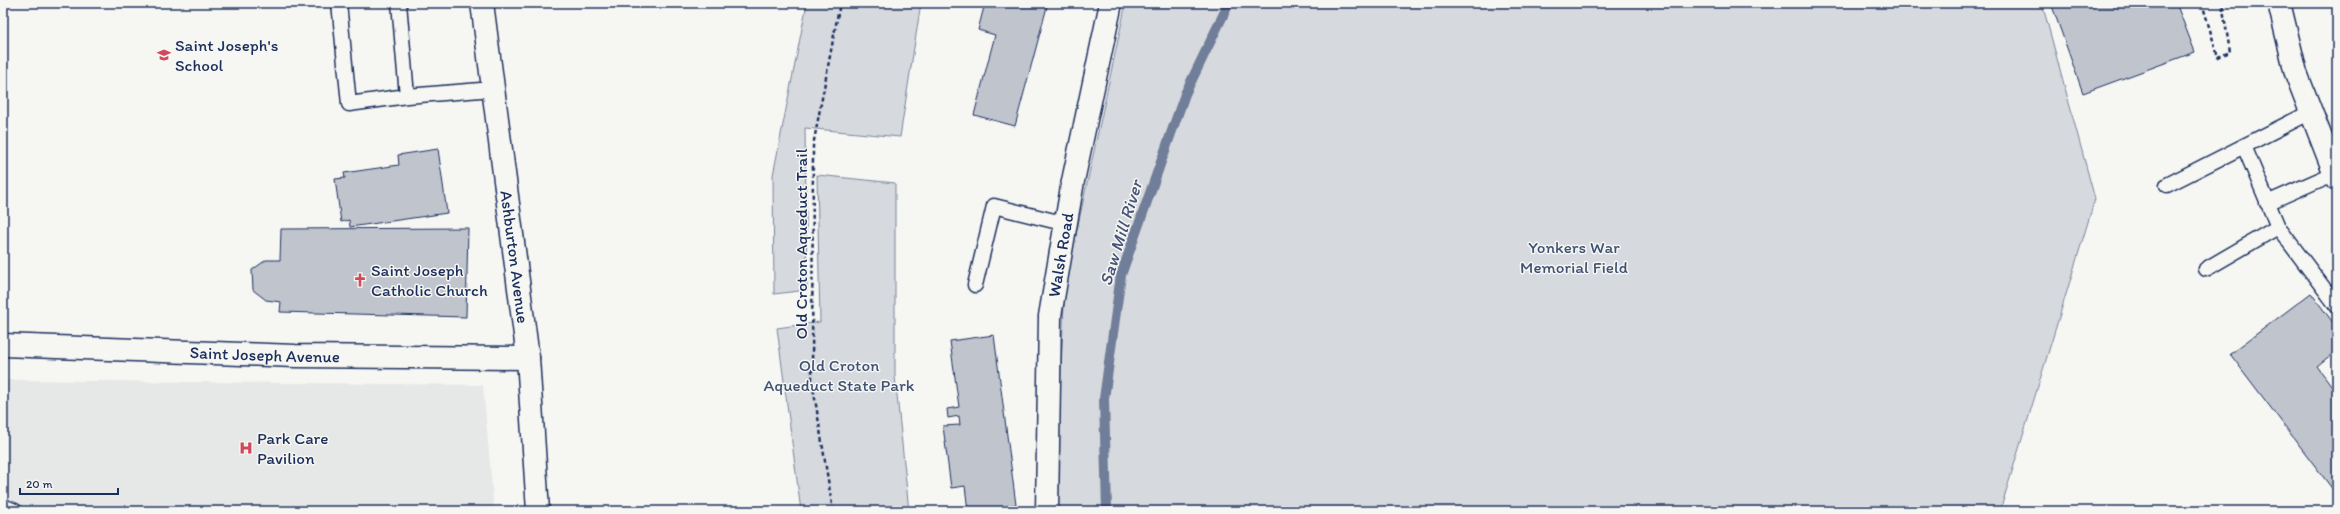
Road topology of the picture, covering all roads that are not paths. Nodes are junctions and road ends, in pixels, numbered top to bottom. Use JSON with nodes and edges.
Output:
{"nodes":[{"id":1,"x":340,"y":3,"type":"edge"},
{"id":2,"x":399,"y":3,"type":"edge"},
{"id":3,"x":482,"y":3,"type":"edge"},
{"id":4,"x":1111,"y":3,"type":"edge"},
{"id":5,"x":2279,"y":3,"type":"edge"},
{"id":6,"x":493,"y":89,"type":"junction"},
{"id":7,"x":407,"y":96,"type":"junction"},
{"id":8,"x":2311,"y":112,"type":"junction"},
{"id":9,"x":2244,"y":146,"type":"junction"},
{"id":10,"x":2336,"y":176,"type":"edge"},
{"id":11,"x":2167,"y":184,"type":"dead end"},
{"id":12,"x":2267,"y":203,"type":"junction"},
{"id":13,"x":1066,"y":224,"type":"junction"},
{"id":14,"x":2278,"y":227,"type":"junction"},
{"id":15,"x":2206,"y":269,"type":"dead end"},
{"id":16,"x":975,"y":285,"type":"dead end"},
{"id":17,"x":2337,"y":306,"type":"edge"},
{"id":18,"x":3,"y":345,"type":"edge"},
{"id":19,"x":528,"y":358,"type":"junction"},
{"id":20,"x":3,"y":506,"type":"edge"},
{"id":21,"x":15,"y":511,"type":"edge"},
{"id":22,"x":538,"y":511,"type":"edge"},
{"id":23,"x":1047,"y":511,"type":"edge"}],
"edges":[{"from":1,"to":7,"type":"lane"},
{"from":2,"to":7,"type":"lane"},
{"from":3,"to":6,"type":"street","name":"Ashburton Avenue"},
{"from":4,"to":13,"type":"street","name":"Walsh Road"},
{"from":5,"to":8,"type":"street"},
{"from":6,"to":7,"type":"lane"},
{"from":6,"to":19,"type":"street","name":"Ashburton Avenue"},
{"from":8,"to":9,"type":"lane"},
{"from":8,"to":10,"type":"street"},
{"from":9,"to":11,"type":"lane"},
{"from":9,"to":12,"type":"lane"},
{"from":10,"to":12,"type":"lane"},
{"from":12,"to":14,"type":"lane"},
{"from":13,"to":16,"type":"lane"},
{"from":13,"to":23,"type":"street","name":"Walsh Road"},
{"from":14,"to":15,"type":"lane"},
{"from":14,"to":17,"type":"lane"},
{"from":18,"to":19,"type":"street","name":"Saint Joseph Avenue"},
{"from":19,"to":22,"type":"street","name":"Ashburton Avenue"},
{"from":20,"to":21,"type":"lane"}]}
